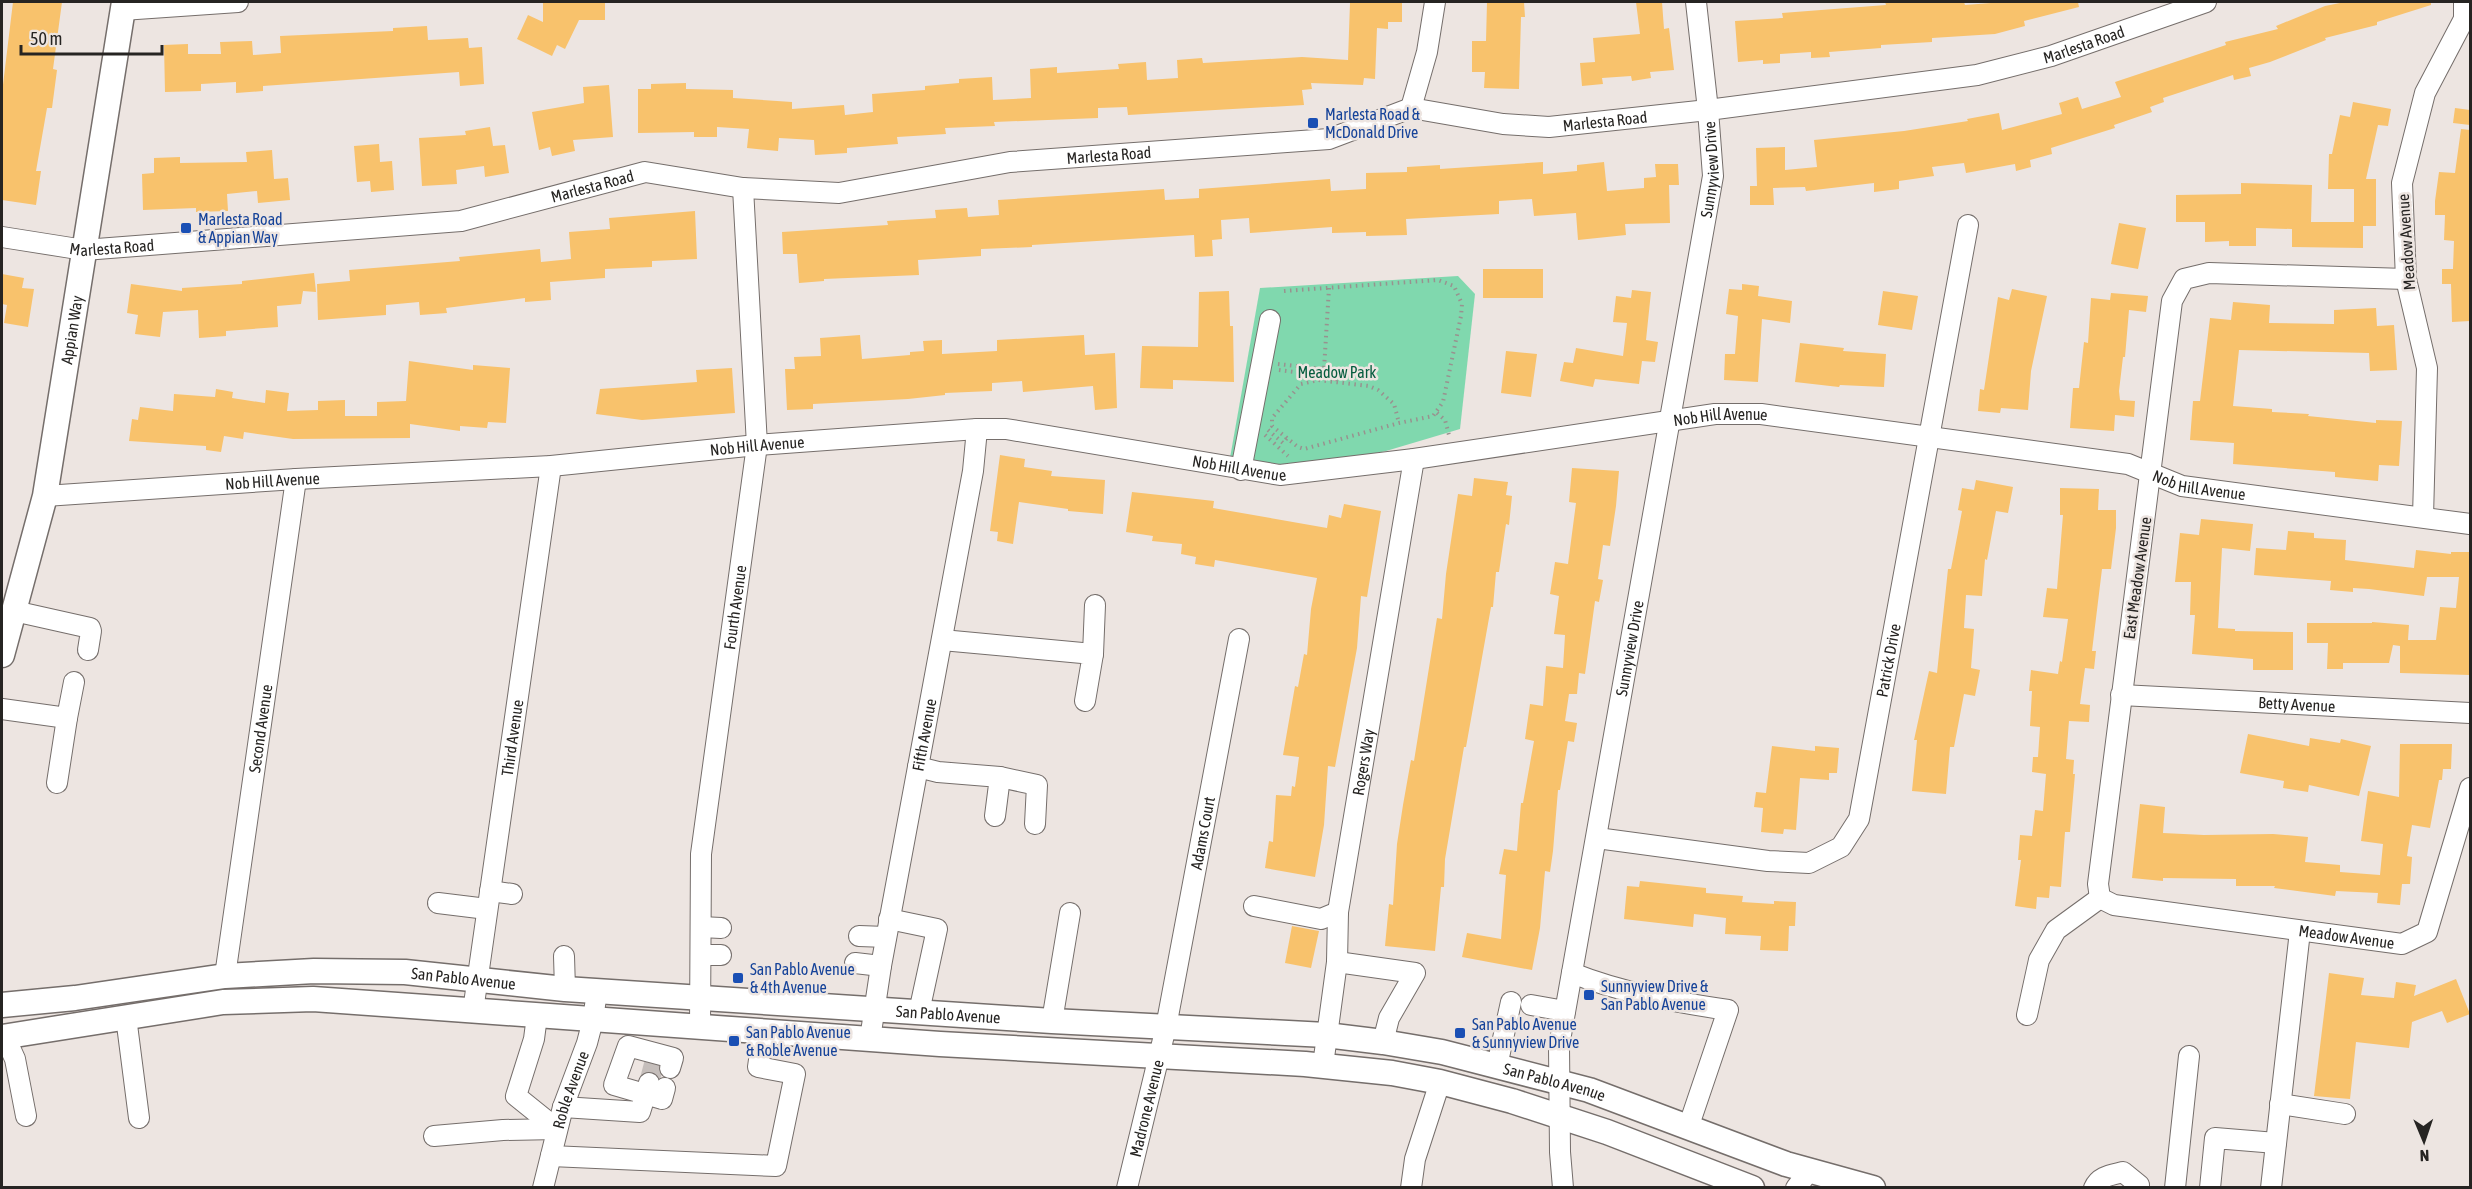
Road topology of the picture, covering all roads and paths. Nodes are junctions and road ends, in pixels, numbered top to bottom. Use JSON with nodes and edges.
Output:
{"nodes":[{"id":1,"x":238,"y":2,"type":"edge"},
{"id":2,"x":1436,"y":2,"type":"edge"},
{"id":3,"x":1696,"y":2,"type":"edge"},
{"id":4,"x":2206,"y":2,"type":"edge"},
{"id":5,"x":2464,"y":2,"type":"edge"},
{"id":6,"x":123,"y":6,"type":"edge"},
{"id":7,"x":1411,"y":108,"type":"junction"},
{"id":8,"x":1708,"y":110,"type":"junction"},
{"id":9,"x":743,"y":188,"type":"junction"},
{"id":10,"x":1968,"y":225,"type":"dead end"},
{"id":11,"x":2,"y":237,"type":"edge"},
{"id":12,"x":84,"y":250,"type":"junction"},
{"id":13,"x":2406,"y":279,"type":"junction"},
{"id":14,"x":1329,"y":288,"type":"junction"},
{"id":15,"x":1284,"y":291,"type":"dead end"},
{"id":16,"x":1270,"y":320,"type":"dead end"},
{"id":17,"x":1324,"y":369,"type":"junction"},
{"id":18,"x":1327,"y":381,"type":"junction"},
{"id":19,"x":1335,"y":382,"type":"junction"},
{"id":20,"x":1437,"y":412,"type":"junction"},
{"id":21,"x":1670,"y":422,"type":"junction"},
{"id":22,"x":1399,"y":423,"type":"junction"},
{"id":23,"x":977,"y":429,"type":"junction"},
{"id":24,"x":1929,"y":436,"type":"junction"},
{"id":25,"x":1287,"y":438,"type":"junction"},
{"id":26,"x":757,"y":445,"type":"junction"},
{"id":27,"x":1453,"y":453,"type":"junction"},
{"id":28,"x":1414,"y":459,"type":"junction"},
{"id":29,"x":551,"y":466,"type":"junction"},
{"id":30,"x":1241,"y":470,"type":"junction"},
{"id":31,"x":1288,"y":474,"type":"junction"},
{"id":32,"x":2152,"y":474,"type":"junction"},
{"id":33,"x":296,"y":479,"type":"junction"},
{"id":34,"x":45,"y":496,"type":"junction"},
{"id":35,"x":2423,"y":517,"type":"junction"},
{"id":36,"x":2470,"y":524,"type":"edge"},
{"id":37,"x":1095,"y":605,"type":"dead end"},
{"id":38,"x":14,"y":611,"type":"junction"},
{"id":39,"x":1239,"y":639,"type":"dead end"},
{"id":40,"x":942,"y":640,"type":"junction"},
{"id":41,"x":88,"y":650,"type":"dead end"},
{"id":42,"x":1093,"y":654,"type":"junction"},
{"id":43,"x":2,"y":655,"type":"edge"},
{"id":44,"x":74,"y":682,"type":"dead end"},
{"id":45,"x":2121,"y":694,"type":"junction"},
{"id":46,"x":1085,"y":701,"type":"dead end"},
{"id":47,"x":2,"y":709,"type":"edge"},
{"id":48,"x":2470,"y":713,"type":"edge"},
{"id":49,"x":67,"y":718,"type":"junction"},
{"id":50,"x":918,"y":767,"type":"junction"},
{"id":51,"x":1000,"y":777,"type":"junction"},
{"id":52,"x":57,"y":783,"type":"dead end"},
{"id":53,"x":2470,"y":788,"type":"edge"},
{"id":54,"x":995,"y":816,"type":"dead end"},
{"id":55,"x":1035,"y":824,"type":"dead end"},
{"id":56,"x":1597,"y":838,"type":"junction"},
{"id":57,"x":512,"y":894,"type":"dead end"},
{"id":58,"x":2100,"y":898,"type":"junction"},
{"id":59,"x":488,"y":900,"type":"junction"},
{"id":60,"x":438,"y":903,"type":"dead end"},
{"id":61,"x":1254,"y":906,"type":"dead end"},
{"id":62,"x":1338,"y":912,"type":"junction"},
{"id":63,"x":1070,"y":913,"type":"dead end"},
{"id":64,"x":887,"y":928,"type":"junction"},
{"id":65,"x":2300,"y":931,"type":"junction"},
{"id":66,"x":859,"y":936,"type":"dead end"},
{"id":67,"x":564,"y":956,"type":"dead end"},
{"id":68,"x":1337,"y":962,"type":"junction"},
{"id":69,"x":855,"y":963,"type":"dead end"},
{"id":70,"x":880,"y":966,"type":"junction"},
{"id":71,"x":1572,"y":973,"type":"junction"},
{"id":72,"x":225,"y":976,"type":"junction"},
{"id":73,"x":477,"y":980,"type":"junction"},
{"id":74,"x":565,"y":989,"type":"junction"},
{"id":75,"x":597,"y":991,"type":"junction"},
{"id":76,"x":701,"y":998,"type":"junction"},
{"id":77,"x":1511,"y":1002,"type":"dead end"},
{"id":78,"x":7,"y":1003,"type":"edge"},
{"id":79,"x":1531,"y":1005,"type":"dead end"},
{"id":80,"x":874,"y":1009,"type":"junction"},
{"id":81,"x":473,"y":1011,"type":"junction"},
{"id":82,"x":1565,"y":1011,"type":"junction"},
{"id":83,"x":919,"y":1012,"type":"junction"},
{"id":84,"x":2027,"y":1015,"type":"dead end"},
{"id":85,"x":537,"y":1016,"type":"junction"},
{"id":86,"x":126,"y":1017,"type":"junction"},
{"id":87,"x":593,"y":1020,"type":"junction"},
{"id":88,"x":1052,"y":1021,"type":"junction"},
{"id":89,"x":670,"y":1025,"type":"junction"},
{"id":90,"x":1166,"y":1027,"type":"junction"},
{"id":91,"x":700,"y":1028,"type":"junction"},
{"id":92,"x":763,"y":1032,"type":"junction"},
{"id":93,"x":1326,"y":1035,"type":"junction"},
{"id":94,"x":3,"y":1037,"type":"edge"},
{"id":95,"x":870,"y":1039,"type":"junction"},
{"id":96,"x":1383,"y":1042,"type":"junction"},
{"id":97,"x":1160,"y":1056,"type":"junction"},
{"id":98,"x":2189,"y":1056,"type":"dead end"},
{"id":99,"x":1323,"y":1065,"type":"junction"},
{"id":100,"x":1497,"y":1066,"type":"junction"},
{"id":101,"x":1440,"y":1082,"type":"junction"},
{"id":102,"x":1558,"y":1082,"type":"junction"},
{"id":103,"x":2280,"y":1104,"type":"junction"},
{"id":104,"x":563,"y":1107,"type":"junction"},
{"id":105,"x":2345,"y":1114,"type":"dead end"},
{"id":106,"x":26,"y":1116,"type":"dead end"},
{"id":107,"x":1560,"y":1116,"type":"junction"},
{"id":108,"x":139,"y":1118,"type":"dead end"},
{"id":109,"x":1688,"y":1128,"type":"junction"},
{"id":110,"x":557,"y":1129,"type":"junction"},
{"id":111,"x":434,"y":1136,"type":"dead end"},
{"id":112,"x":2276,"y":1143,"type":"junction"},
{"id":113,"x":551,"y":1156,"type":"junction"},
{"id":114,"x":1805,"y":1182,"type":"edge"},
{"id":115,"x":543,"y":1188,"type":"edge"},
{"id":116,"x":1127,"y":1188,"type":"edge"},
{"id":117,"x":1411,"y":1188,"type":"edge"},
{"id":118,"x":1563,"y":1188,"type":"edge"},
{"id":119,"x":1752,"y":1188,"type":"edge"},
{"id":120,"x":1873,"y":1188,"type":"edge"},
{"id":121,"x":2094,"y":1188,"type":"edge"},
{"id":122,"x":2139,"y":1188,"type":"edge"},
{"id":123,"x":2175,"y":1188,"type":"edge"},
{"id":124,"x":2210,"y":1188,"type":"edge"},
{"id":125,"x":2271,"y":1188,"type":"edge"}],
"edges":[{"from":1,"to":6,"type":"street"},
{"from":2,"to":7,"type":"street"},
{"from":3,"to":8,"type":"street","name":"Sunnyview Drive"},
{"from":4,"to":8,"type":"street","name":"Marlesta Road"},
{"from":5,"to":13,"type":"street","name":"Meadow Avenue"},
{"from":6,"to":12,"type":"main road","name":"Appian Way"},
{"from":7,"to":8,"type":"street","name":"Marlesta Road"},
{"from":7,"to":9,"type":"street","name":"Marlesta Road"},
{"from":8,"to":21,"type":"street","name":"Sunnyview Drive"},
{"from":9,"to":12,"type":"street","name":"Marlesta Road"},
{"from":9,"to":26,"type":"street","name":"Fourth Avenue"},
{"from":10,"to":24,"type":"street","name":"Patrick Drive"},
{"from":11,"to":12,"type":"street","name":"Marlesta Road"},
{"from":12,"to":34,"type":"main road","name":"Appian Way"},
{"from":13,"to":32,"type":"street","name":"East Meadow Avenue"},
{"from":13,"to":35,"type":"street","name":"Meadow Avenue"},
{"from":14,"to":15,"type":"path"},
{"from":14,"to":17,"type":"path"},
{"from":14,"to":20,"type":"path"},
{"from":16,"to":30,"type":"street"},
{"from":17,"to":18,"type":"path"},
{"from":17,"to":19,"type":"path"},
{"from":18,"to":19,"type":"path"},
{"from":18,"to":25,"type":"path"},
{"from":19,"to":22,"type":"path"},
{"from":20,"to":22,"type":"path"},
{"from":20,"to":27,"type":"path"},
{"from":21,"to":24,"type":"street","name":"Nob Hill Avenue"},
{"from":21,"to":27,"type":"street","name":"Nob Hill Avenue"},
{"from":21,"to":56,"type":"street","name":"Sunnyview Drive"},
{"from":22,"to":25,"type":"path"},
{"from":23,"to":26,"type":"street","name":"Nob Hill Avenue"},
{"from":23,"to":30,"type":"street","name":"Nob Hill Avenue"},
{"from":23,"to":40,"type":"street","name":"Fifth Avenue"},
{"from":24,"to":32,"type":"street","name":"Nob Hill Avenue"},
{"from":24,"to":56,"type":"street","name":"Patrick Drive"},
{"from":25,"to":31,"type":"path"},
{"from":26,"to":29,"type":"street","name":"Nob Hill Avenue"},
{"from":26,"to":76,"type":"street","name":"Fourth Avenue"},
{"from":27,"to":28,"type":"street","name":"Nob Hill Avenue"},
{"from":28,"to":31,"type":"street","name":"Nob Hill Avenue"},
{"from":28,"to":62,"type":"street","name":"Rogers Way"},
{"from":29,"to":33,"type":"street","name":"Nob Hill Avenue"},
{"from":29,"to":59,"type":"street","name":"Third Avenue"},
{"from":30,"to":31,"type":"street","name":"Nob Hill Avenue"},
{"from":32,"to":35,"type":"street","name":"Nob Hill Avenue"},
{"from":32,"to":45,"type":"street","name":"East Meadow Avenue"},
{"from":33,"to":34,"type":"street","name":"Nob Hill Avenue"},
{"from":33,"to":72,"type":"street","name":"Second Avenue"},
{"from":34,"to":38,"type":"main road","name":"Appian Way"},
{"from":35,"to":36,"type":"street"},
{"from":37,"to":42,"type":"street"},
{"from":38,"to":41,"type":"street"},
{"from":38,"to":43,"type":"main road","name":"Appian Way"},
{"from":39,"to":90,"type":"street","name":"Adams Court"},
{"from":40,"to":42,"type":"street"},
{"from":40,"to":50,"type":"street","name":"Fifth Avenue"},
{"from":42,"to":46,"type":"street"},
{"from":44,"to":49,"type":"street"},
{"from":45,"to":48,"type":"street","name":"Betty Avenue"},
{"from":45,"to":58,"type":"street","name":"East Meadow Avenue"},
{"from":47,"to":49,"type":"street"},
{"from":49,"to":52,"type":"street"},
{"from":50,"to":51,"type":"street"},
{"from":50,"to":64,"type":"street","name":"Fifth Avenue"},
{"from":51,"to":54,"type":"street"},
{"from":51,"to":55,"type":"street"},
{"from":53,"to":65,"type":"street","name":"Meadow Avenue"},
{"from":56,"to":71,"type":"street","name":"Sunnyview Drive"},
{"from":57,"to":59,"type":"street"},
{"from":58,"to":65,"type":"street"},
{"from":58,"to":84,"type":"street"},
{"from":59,"to":60,"type":"street"},
{"from":59,"to":73,"type":"street","name":"Third Avenue"},
{"from":61,"to":62,"type":"street"},
{"from":62,"to":68,"type":"street","name":"Rogers Way"},
{"from":63,"to":88,"type":"street"},
{"from":64,"to":66,"type":"street"},
{"from":64,"to":70,"type":"street","name":"Fifth Avenue"},
{"from":64,"to":83,"type":"street"},
{"from":65,"to":103,"type":"street","name":"Meadow Avenue"},
{"from":67,"to":74,"type":"street"},
{"from":68,"to":93,"type":"street","name":"Rogers Way"},
{"from":68,"to":96,"type":"street"},
{"from":69,"to":70,"type":"street"},
{"from":70,"to":80,"type":"street","name":"Fifth Avenue"},
{"from":71,"to":82,"type":"street","name":"Sunnyview Drive"},
{"from":71,"to":109,"type":"street"},
{"from":72,"to":73,"type":"main road","name":"San Pablo Avenue"},
{"from":72,"to":78,"type":"main road","name":"San Pablo Avenue"},
{"from":73,"to":74,"type":"main road","name":"San Pablo Avenue"},
{"from":73,"to":81,"type":"street","name":"Third Avenue"},
{"from":74,"to":75,"type":"main road","name":"San Pablo Avenue"},
{"from":75,"to":76,"type":"main road","name":"San Pablo Avenue"},
{"from":75,"to":87,"type":"street","name":"Roble Avenue"},
{"from":76,"to":80,"type":"main road","name":"San Pablo Avenue"},
{"from":76,"to":91,"type":"street","name":"Fourth Avenue"},
{"from":77,"to":100,"type":"street"},
{"from":79,"to":82,"type":"street"},
{"from":80,"to":83,"type":"main road","name":"San Pablo Avenue"},
{"from":80,"to":95,"type":"street","name":"Fifth Avenue"},
{"from":81,"to":85,"type":"main road","name":"San Pablo Avenue"},
{"from":81,"to":86,"type":"main road","name":"San Pablo Avenue"},
{"from":82,"to":102,"type":"street","name":"Sunnyview Drive"},
{"from":83,"to":88,"type":"main road","name":"San Pablo Avenue"},
{"from":85,"to":87,"type":"main road","name":"San Pablo Avenue"},
{"from":85,"to":110,"type":"street"},
{"from":86,"to":94,"type":"main road","name":"San Pablo Avenue"},
{"from":86,"to":108,"type":"street"},
{"from":87,"to":89,"type":"main road","name":"San Pablo Avenue"},
{"from":87,"to":104,"type":"street","name":"Roble Avenue"},
{"from":88,"to":90,"type":"main road","name":"San Pablo Avenue"},
{"from":89,"to":91,"type":"main road","name":"San Pablo Avenue"},
{"from":89,"to":104,"type":"street"},
{"from":90,"to":93,"type":"main road","name":"San Pablo Avenue"},
{"from":90,"to":97,"type":"street","name":"Madrone Avenue"},
{"from":91,"to":92,"type":"main road","name":"San Pablo Avenue"},
{"from":92,"to":95,"type":"main road","name":"San Pablo Avenue"},
{"from":92,"to":113,"type":"street"},
{"from":93,"to":96,"type":"main road","name":"San Pablo Avenue"},
{"from":93,"to":99,"type":"street","name":"Rogers Way"},
{"from":94,"to":106,"type":"street"},
{"from":95,"to":97,"type":"main road","name":"San Pablo Avenue"},
{"from":96,"to":100,"type":"main road","name":"San Pablo Avenue"},
{"from":97,"to":99,"type":"main road","name":"San Pablo Avenue"},
{"from":97,"to":116,"type":"street","name":"Madrone Avenue"},
{"from":98,"to":123,"type":"street"},
{"from":99,"to":101,"type":"main road","name":"San Pablo Avenue"},
{"from":100,"to":102,"type":"main road","name":"San Pablo Avenue"},
{"from":101,"to":107,"type":"main road","name":"San Pablo Avenue"},
{"from":101,"to":117,"type":"street"},
{"from":102,"to":107,"type":"street","name":"Sunnyview Drive"},
{"from":102,"to":109,"type":"main road","name":"San Pablo Avenue"},
{"from":103,"to":105,"type":"street"},
{"from":103,"to":112,"type":"street","name":"Meadow Avenue"},
{"from":104,"to":110,"type":"street","name":"Roble Avenue"},
{"from":107,"to":118,"type":"street","name":"Sunnyview Drive"},
{"from":107,"to":119,"type":"main road","name":"San Pablo Avenue"},
{"from":109,"to":114,"type":"main road","name":"San Pablo Avenue"},
{"from":110,"to":111,"type":"street"},
{"from":110,"to":113,"type":"street","name":"Roble Avenue"},
{"from":112,"to":124,"type":"street"},
{"from":112,"to":125,"type":"street","name":"Meadow Avenue"},
{"from":113,"to":115,"type":"street","name":"Roble Avenue"},
{"from":114,"to":120,"type":"main road","name":"San Pablo Avenue"},
{"from":121,"to":122,"type":"street"}]}
